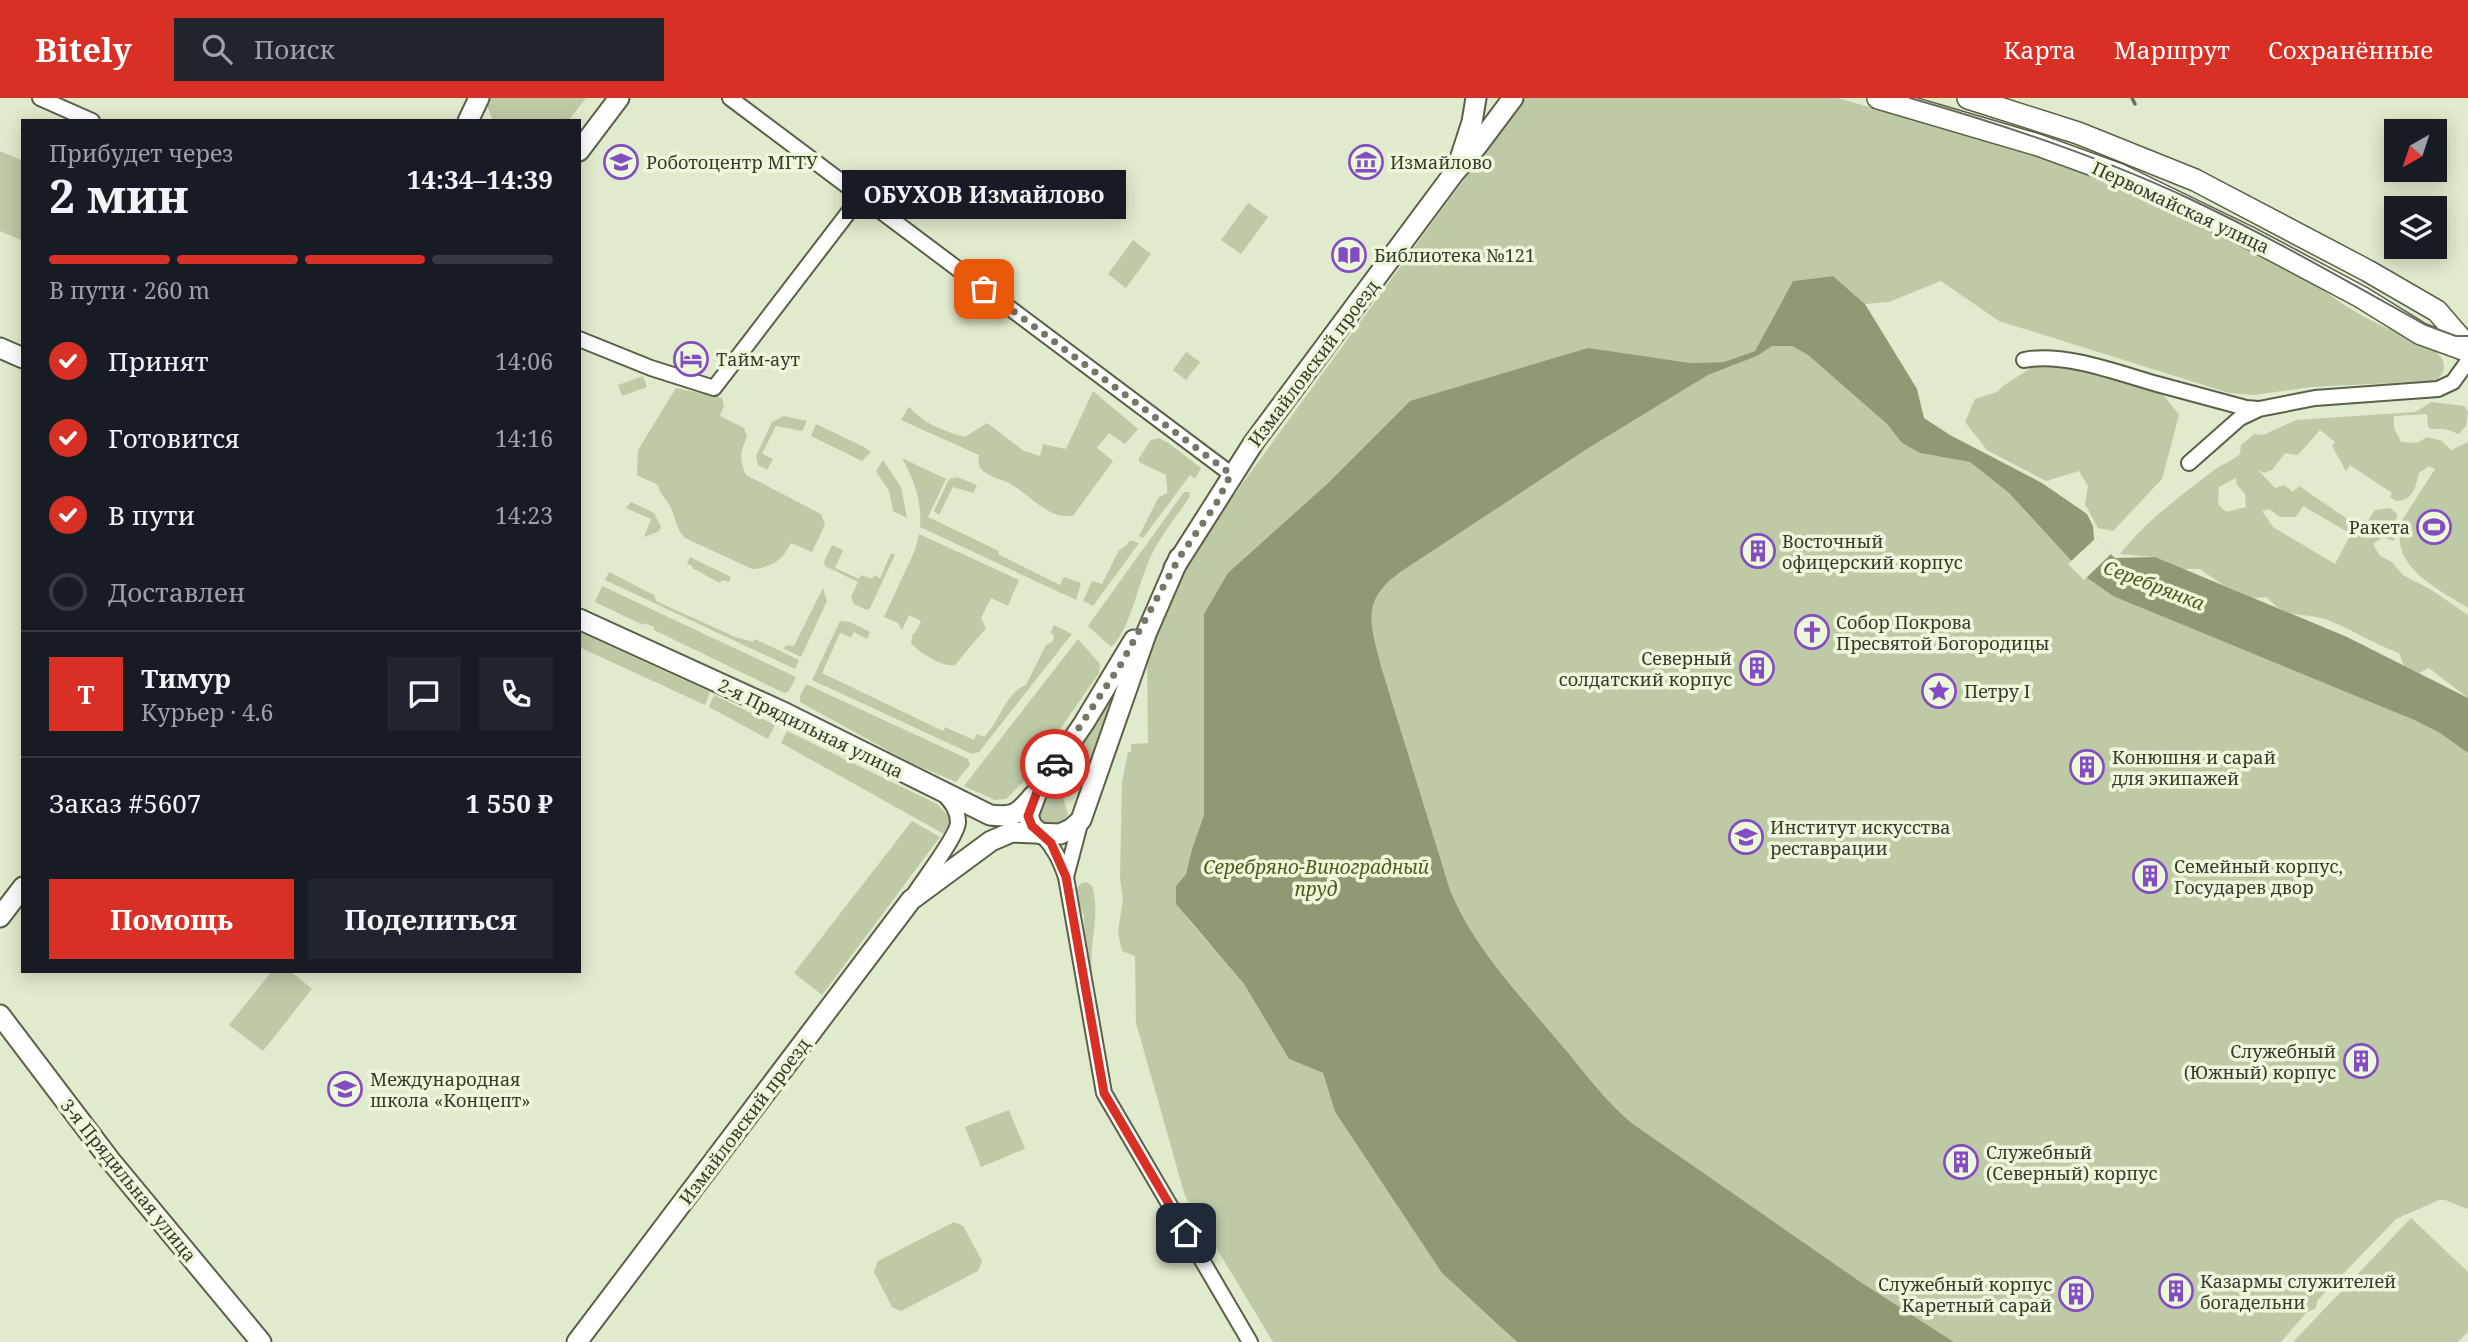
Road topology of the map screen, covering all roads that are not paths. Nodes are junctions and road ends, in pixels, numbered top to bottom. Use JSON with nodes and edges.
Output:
{"nodes":[{"id":1,"x":40,"y":98,"type":"edge"},
{"id":2,"x":479,"y":98,"type":"edge"},
{"id":3,"x":619,"y":98,"type":"edge"},
{"id":4,"x":730,"y":98,"type":"edge"},
{"id":5,"x":1476,"y":98,"type":"edge"},
{"id":6,"x":1513,"y":98,"type":"edge"},
{"id":7,"x":1878,"y":98,"type":"edge"},
{"id":8,"x":1968,"y":98,"type":"edge"},
{"id":9,"x":87,"y":119,"type":"edge"},
{"id":10,"x":469,"y":119,"type":"edge"},
{"id":11,"x":581,"y":147,"type":"edge"},
{"id":12,"x":1454,"y":173,"type":"junction"},
{"id":13,"x":861,"y":196,"type":"junction"},
{"id":14,"x":2437,"y":312,"type":"junction"},
{"id":15,"x":2468,"y":319,"type":"edge"},
{"id":16,"x":581,"y":340,"type":"edge"},
{"id":17,"x":0,"y":348,"type":"edge"},
{"id":18,"x":2468,"y":349,"type":"edge"},
{"id":19,"x":21,"y":357,"type":"edge"},
{"id":20,"x":2024,"y":360,"type":"dead end"},
{"id":21,"x":2468,"y":361,"type":"edge"},
{"id":22,"x":2259,"y":409,"type":"junction"},
{"id":23,"x":2189,"y":463,"type":"dead end"},
{"id":24,"x":1231,"y":474,"type":"junction"},
{"id":25,"x":1179,"y":558,"type":"junction"},
{"id":26,"x":581,"y":620,"type":"edge"},
{"id":27,"x":1037,"y":792,"type":"junction"},
{"id":28,"x":943,"y":793,"type":"junction"},
{"id":29,"x":1081,"y":820,"type":"junction"},
{"id":30,"x":1041,"y":834,"type":"junction"},
{"id":31,"x":1066,"y":877,"type":"junction"},
{"id":32,"x":21,"y":890,"type":"edge"},
{"id":33,"x":911,"y":900,"type":"junction"},
{"id":34,"x":0,"y":917,"type":"edge"},
{"id":35,"x":0,"y":1014,"type":"edge"},
{"id":36,"x":261,"y":1342,"type":"edge"},
{"id":37,"x":577,"y":1342,"type":"edge"},
{"id":38,"x":1250,"y":1342,"type":"edge"}],
"edges":[{"from":1,"to":9,"type":"street"},
{"from":2,"to":10,"type":"street"},
{"from":3,"to":11,"type":"street"},
{"from":4,"to":13,"type":"street"},
{"from":5,"to":12,"type":"street","name":"Измайловский проезд"},
{"from":6,"to":12,"type":"street","name":"Измайловский проезд"},
{"from":7,"to":18,"type":"main road","name":"Первомайская улица"},
{"from":8,"to":14,"type":"main road","name":"Первомайская улица"},
{"from":12,"to":24,"type":"street","name":"Измайловский проезд"},
{"from":13,"to":16,"type":"street"},
{"from":13,"to":24,"type":"street"},
{"from":14,"to":15,"type":"main road"},
{"from":14,"to":18,"type":"main road","name":"Первомайская улица"},
{"from":17,"to":19,"type":"street"},
{"from":20,"to":22,"type":"street"},
{"from":21,"to":22,"type":"street"},
{"from":22,"to":23,"type":"street"},
{"from":24,"to":25,"type":"street","name":"Измайловский проезд"},
{"from":25,"to":27,"type":"street","name":"Измайловский проезд"},
{"from":25,"to":29,"type":"street","name":"Измайловский проезд"},
{"from":26,"to":28,"type":"street","name":"2-я Прядильная улица"},
{"from":27,"to":28,"type":"street","name":"2-я Прядильная улица"},
{"from":27,"to":30,"type":"street","name":"Измайловский проезд"},
{"from":28,"to":33,"type":"street","name":"Измайловский проезд"},
{"from":29,"to":30,"type":"street","name":"Измайловский проезд"},
{"from":29,"to":31,"type":"street","name":"Измайловский проезд"},
{"from":30,"to":31,"type":"street"},
{"from":30,"to":33,"type":"street","name":"Измайловский проезд"},
{"from":31,"to":38,"type":"street"},
{"from":32,"to":34,"type":"street"},
{"from":33,"to":37,"type":"street","name":"Измайловский проезд"},
{"from":35,"to":36,"type":"street","name":"3-я Прядильная улица"}]}
